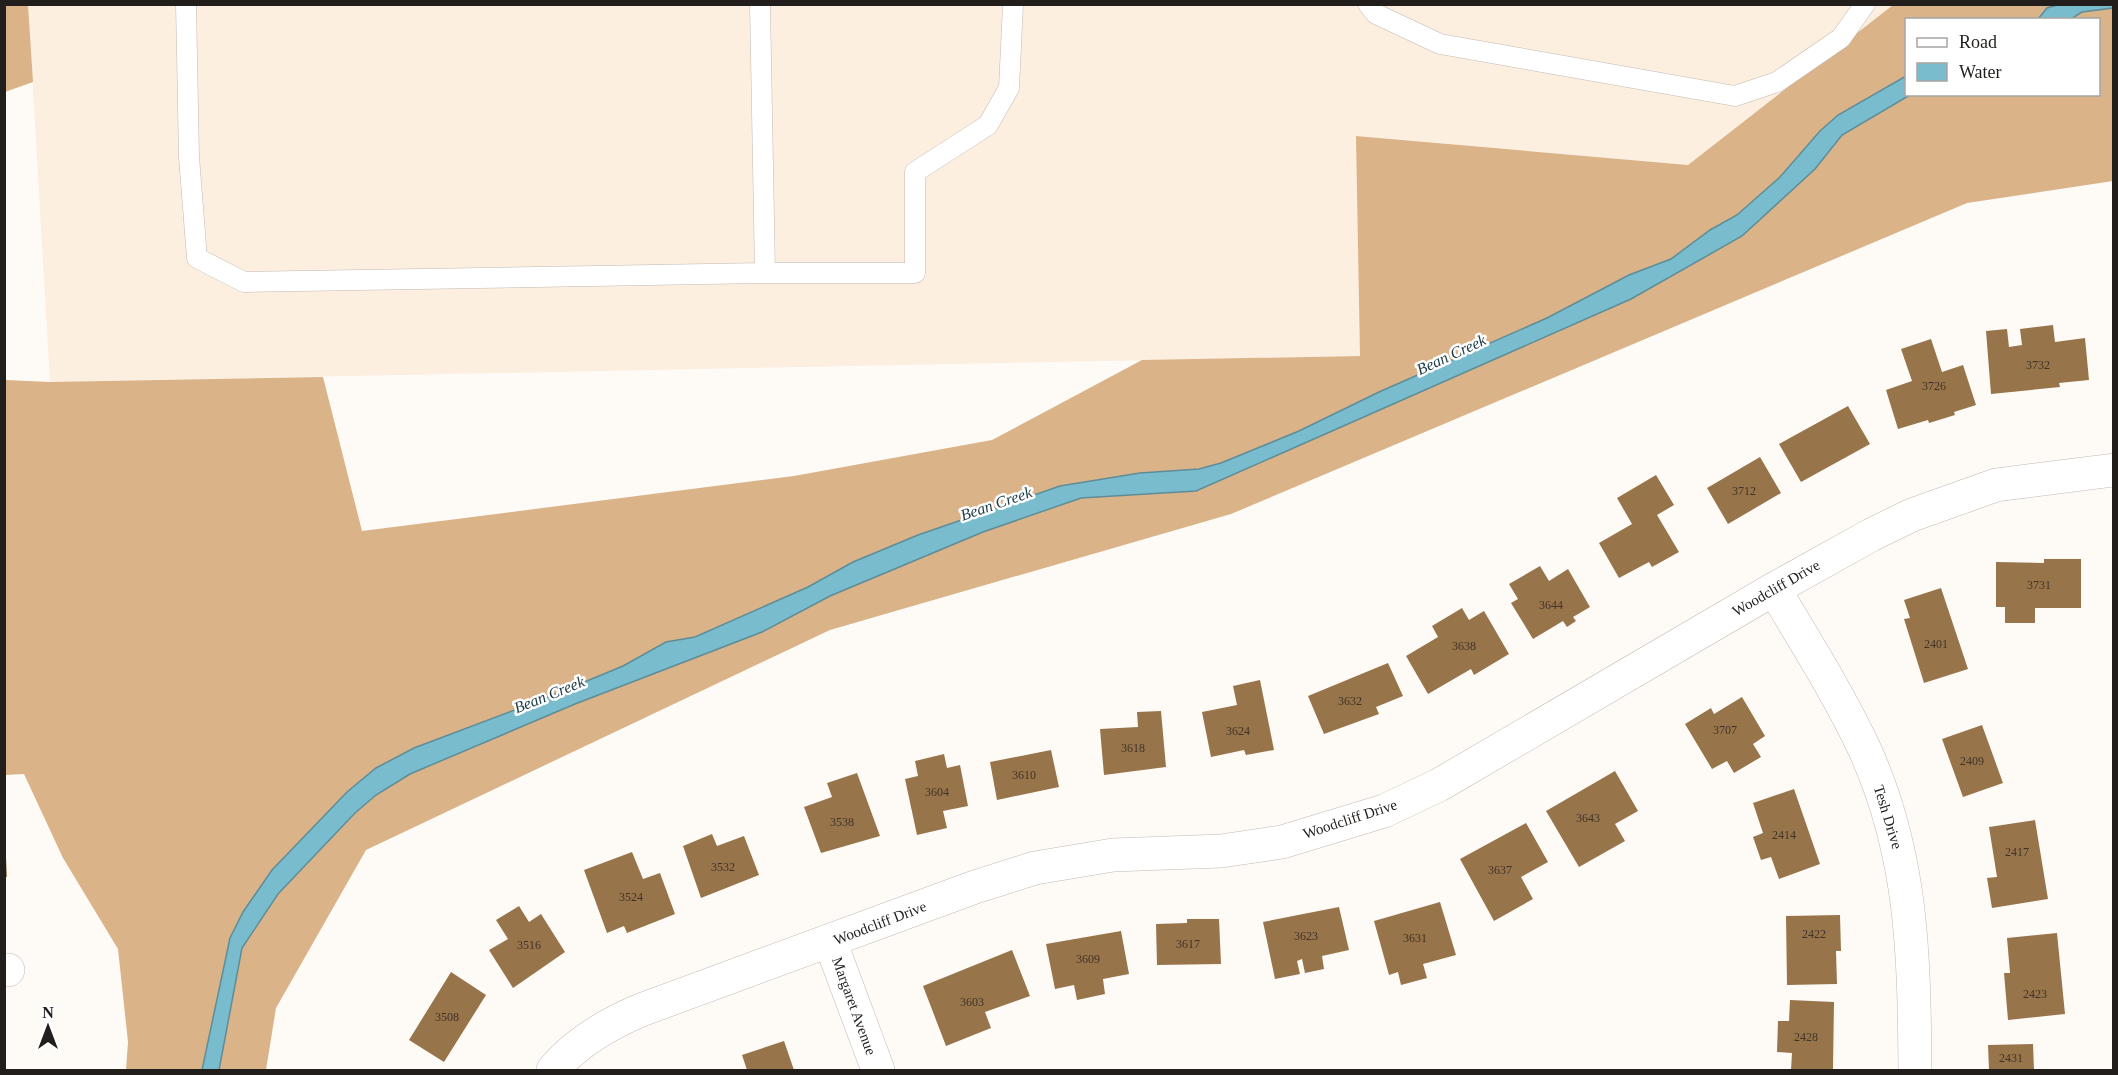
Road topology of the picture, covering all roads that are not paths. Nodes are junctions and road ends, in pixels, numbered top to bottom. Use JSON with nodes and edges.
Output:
{"nodes":[{"id":1,"x":186,"y":4,"type":"edge"},
{"id":2,"x":760,"y":4,"type":"edge"},
{"id":3,"x":1013,"y":4,"type":"edge"},
{"id":4,"x":1368,"y":4,"type":"edge"},
{"id":5,"x":1865,"y":4,"type":"edge"},
{"id":6,"x":765,"y":273,"type":"junction"},
{"id":7,"x":2114,"y":470,"type":"edge"},
{"id":8,"x":1774,"y":589,"type":"junction"},
{"id":9,"x":830,"y":941,"type":"junction"},
{"id":10,"x":553,"y":1071,"type":"edge"},
{"id":11,"x":878,"y":1071,"type":"edge"},
{"id":12,"x":1915,"y":1071,"type":"edge"}],
"edges":[{"from":1,"to":6,"type":"lane"},
{"from":2,"to":6,"type":"lane"},
{"from":3,"to":6,"type":"lane"},
{"from":4,"to":5,"type":"lane"},
{"from":7,"to":8,"type":"street","name":"Woodcliff Drive"},
{"from":8,"to":9,"type":"street","name":"Woodcliff Drive"},
{"from":8,"to":12,"type":"street","name":"Tesh Drive"},
{"from":9,"to":10,"type":"street","name":"Woodcliff Drive"},
{"from":9,"to":11,"type":"street","name":"Margaret Avenue"}]}
